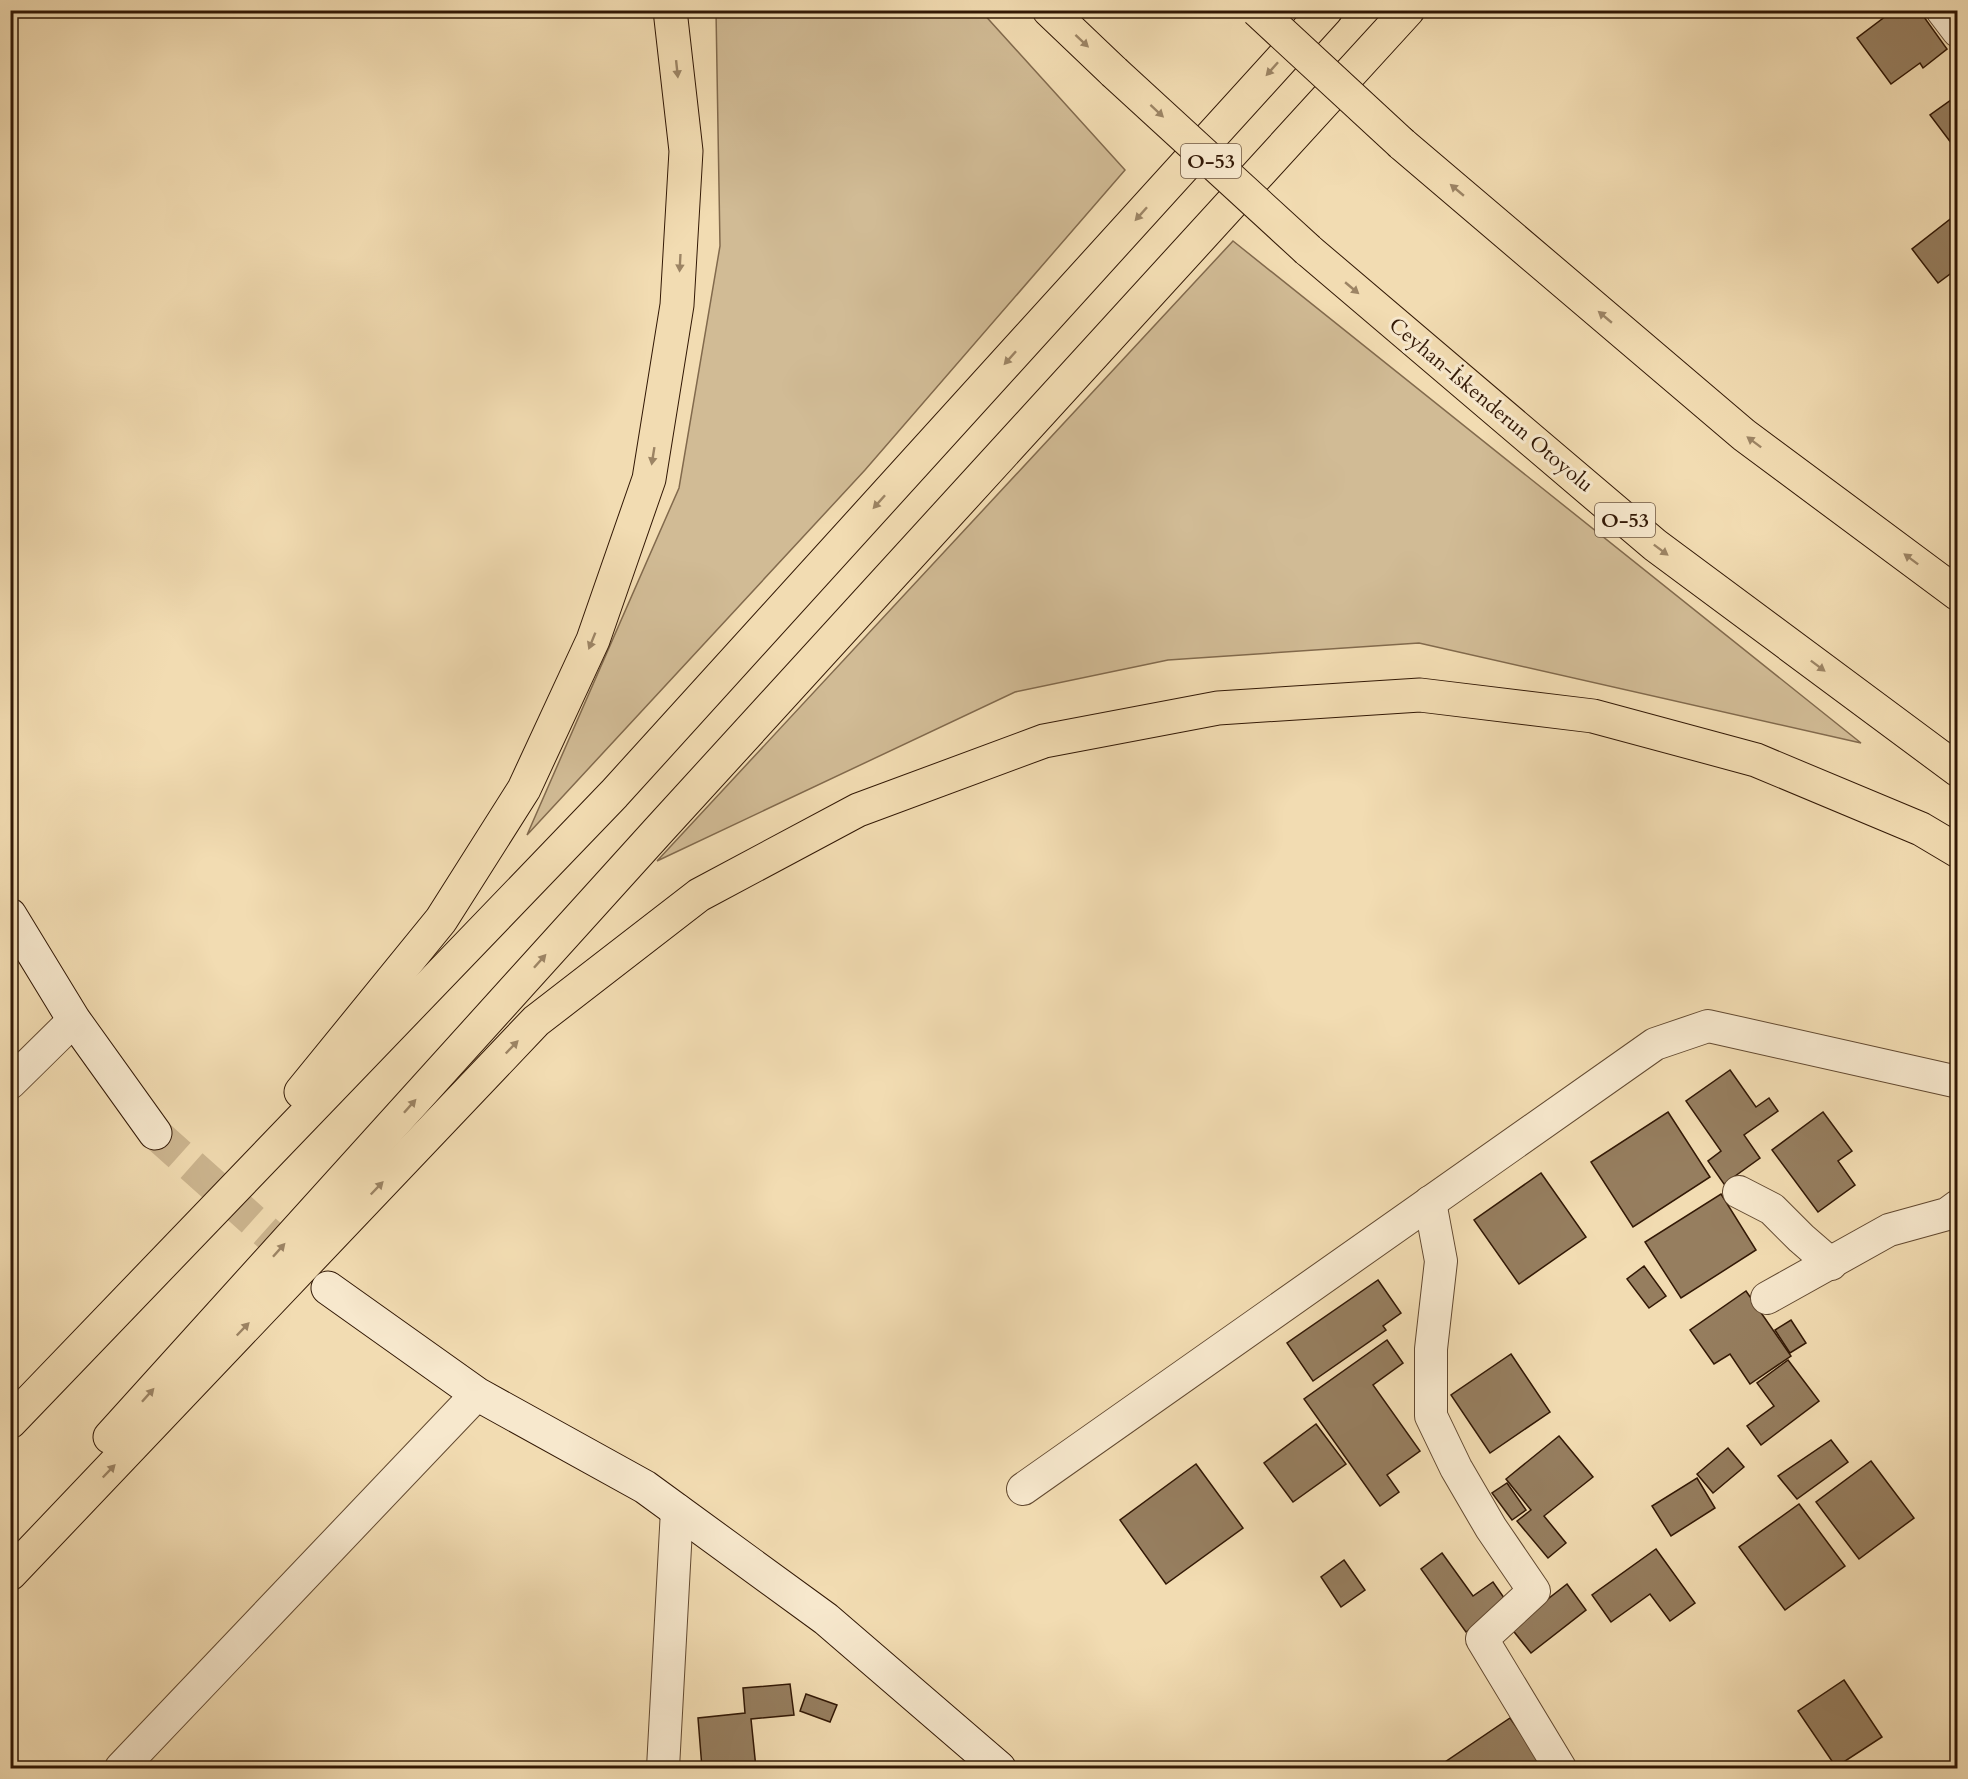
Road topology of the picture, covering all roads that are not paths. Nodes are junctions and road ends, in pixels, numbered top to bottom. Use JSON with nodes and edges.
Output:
{"nodes":[{"id":1,"x":670,"y":10,"type":"edge"},
{"id":2,"x":1049,"y":10,"type":"edge"},
{"id":3,"x":1257,"y":10,"type":"edge"},
{"id":4,"x":1326,"y":10,"type":"edge"},
{"id":5,"x":1408,"y":10,"type":"edge"},
{"id":6,"x":1942,"y":10,"type":"edge"},
{"id":7,"x":1958,"y":31,"type":"edge"},
{"id":8,"x":1958,"y":594,"type":"edge"},
{"id":9,"x":1958,"y":770,"type":"edge"},
{"id":10,"x":1958,"y":851,"type":"edge"},
{"id":11,"x":10,"y":915,"type":"edge"},
{"id":12,"x":74,"y":1020,"type":"junction"},
{"id":13,"x":1958,"y":1082,"type":"edge"},
{"id":14,"x":10,"y":1083,"type":"edge"},
{"id":15,"x":155,"y":1133,"type":"tunnel mouth"},
{"id":16,"x":1739,"y":1192,"type":"dead end"},
{"id":17,"x":1430,"y":1202,"type":"junction"},
{"id":18,"x":1954,"y":1215,"type":"edge"},
{"id":19,"x":1831,"y":1264,"type":"junction"},
{"id":20,"x":328,"y":1287,"type":"tunnel mouth"},
{"id":21,"x":1767,"y":1298,"type":"dead end"},
{"id":22,"x":477,"y":1395,"type":"junction"},
{"id":23,"x":10,"y":1409,"type":"edge"},
{"id":24,"x":10,"y":1422,"type":"edge"},
{"id":25,"x":1023,"y":1489,"type":"dead end"},
{"id":26,"x":677,"y":1510,"type":"junction"},
{"id":27,"x":10,"y":1548,"type":"edge"},
{"id":28,"x":10,"y":1574,"type":"edge"},
{"id":29,"x":122,"y":1768,"type":"edge"},
{"id":30,"x":663,"y":1768,"type":"edge"},
{"id":31,"x":999,"y":1768,"type":"edge"},
{"id":32,"x":1560,"y":1768,"type":"edge"}],
"edges":[{"from":1,"to":23,"type":"highway","one_way":true},
{"from":2,"to":9,"type":"highway","name":"Ceyhan-İskenderun Otoyolu","number":"O-53","one_way":true,"bridge":true},
{"from":8,"to":3,"type":"highway","one_way":true,"bridge":true},
{"from":4,"to":24,"type":"highway","one_way":true},
{"from":27,"to":5,"type":"highway","one_way":true},
{"from":6,"to":7,"type":"street"},
{"from":28,"to":10,"type":"highway","one_way":true},
{"from":11,"to":12,"type":"street"},
{"from":12,"to":14,"type":"street"},
{"from":12,"to":15,"type":"street"},
{"from":13,"to":17,"type":"street"},
{"from":16,"to":19,"type":"street"},
{"from":17,"to":25,"type":"street"},
{"from":17,"to":32,"type":"street"},
{"from":18,"to":19,"type":"street"},
{"from":19,"to":21,"type":"street"},
{"from":20,"to":22,"type":"street"},
{"from":22,"to":26,"type":"street"},
{"from":22,"to":29,"type":"street"},
{"from":26,"to":30,"type":"street"},
{"from":26,"to":31,"type":"street"}]}
